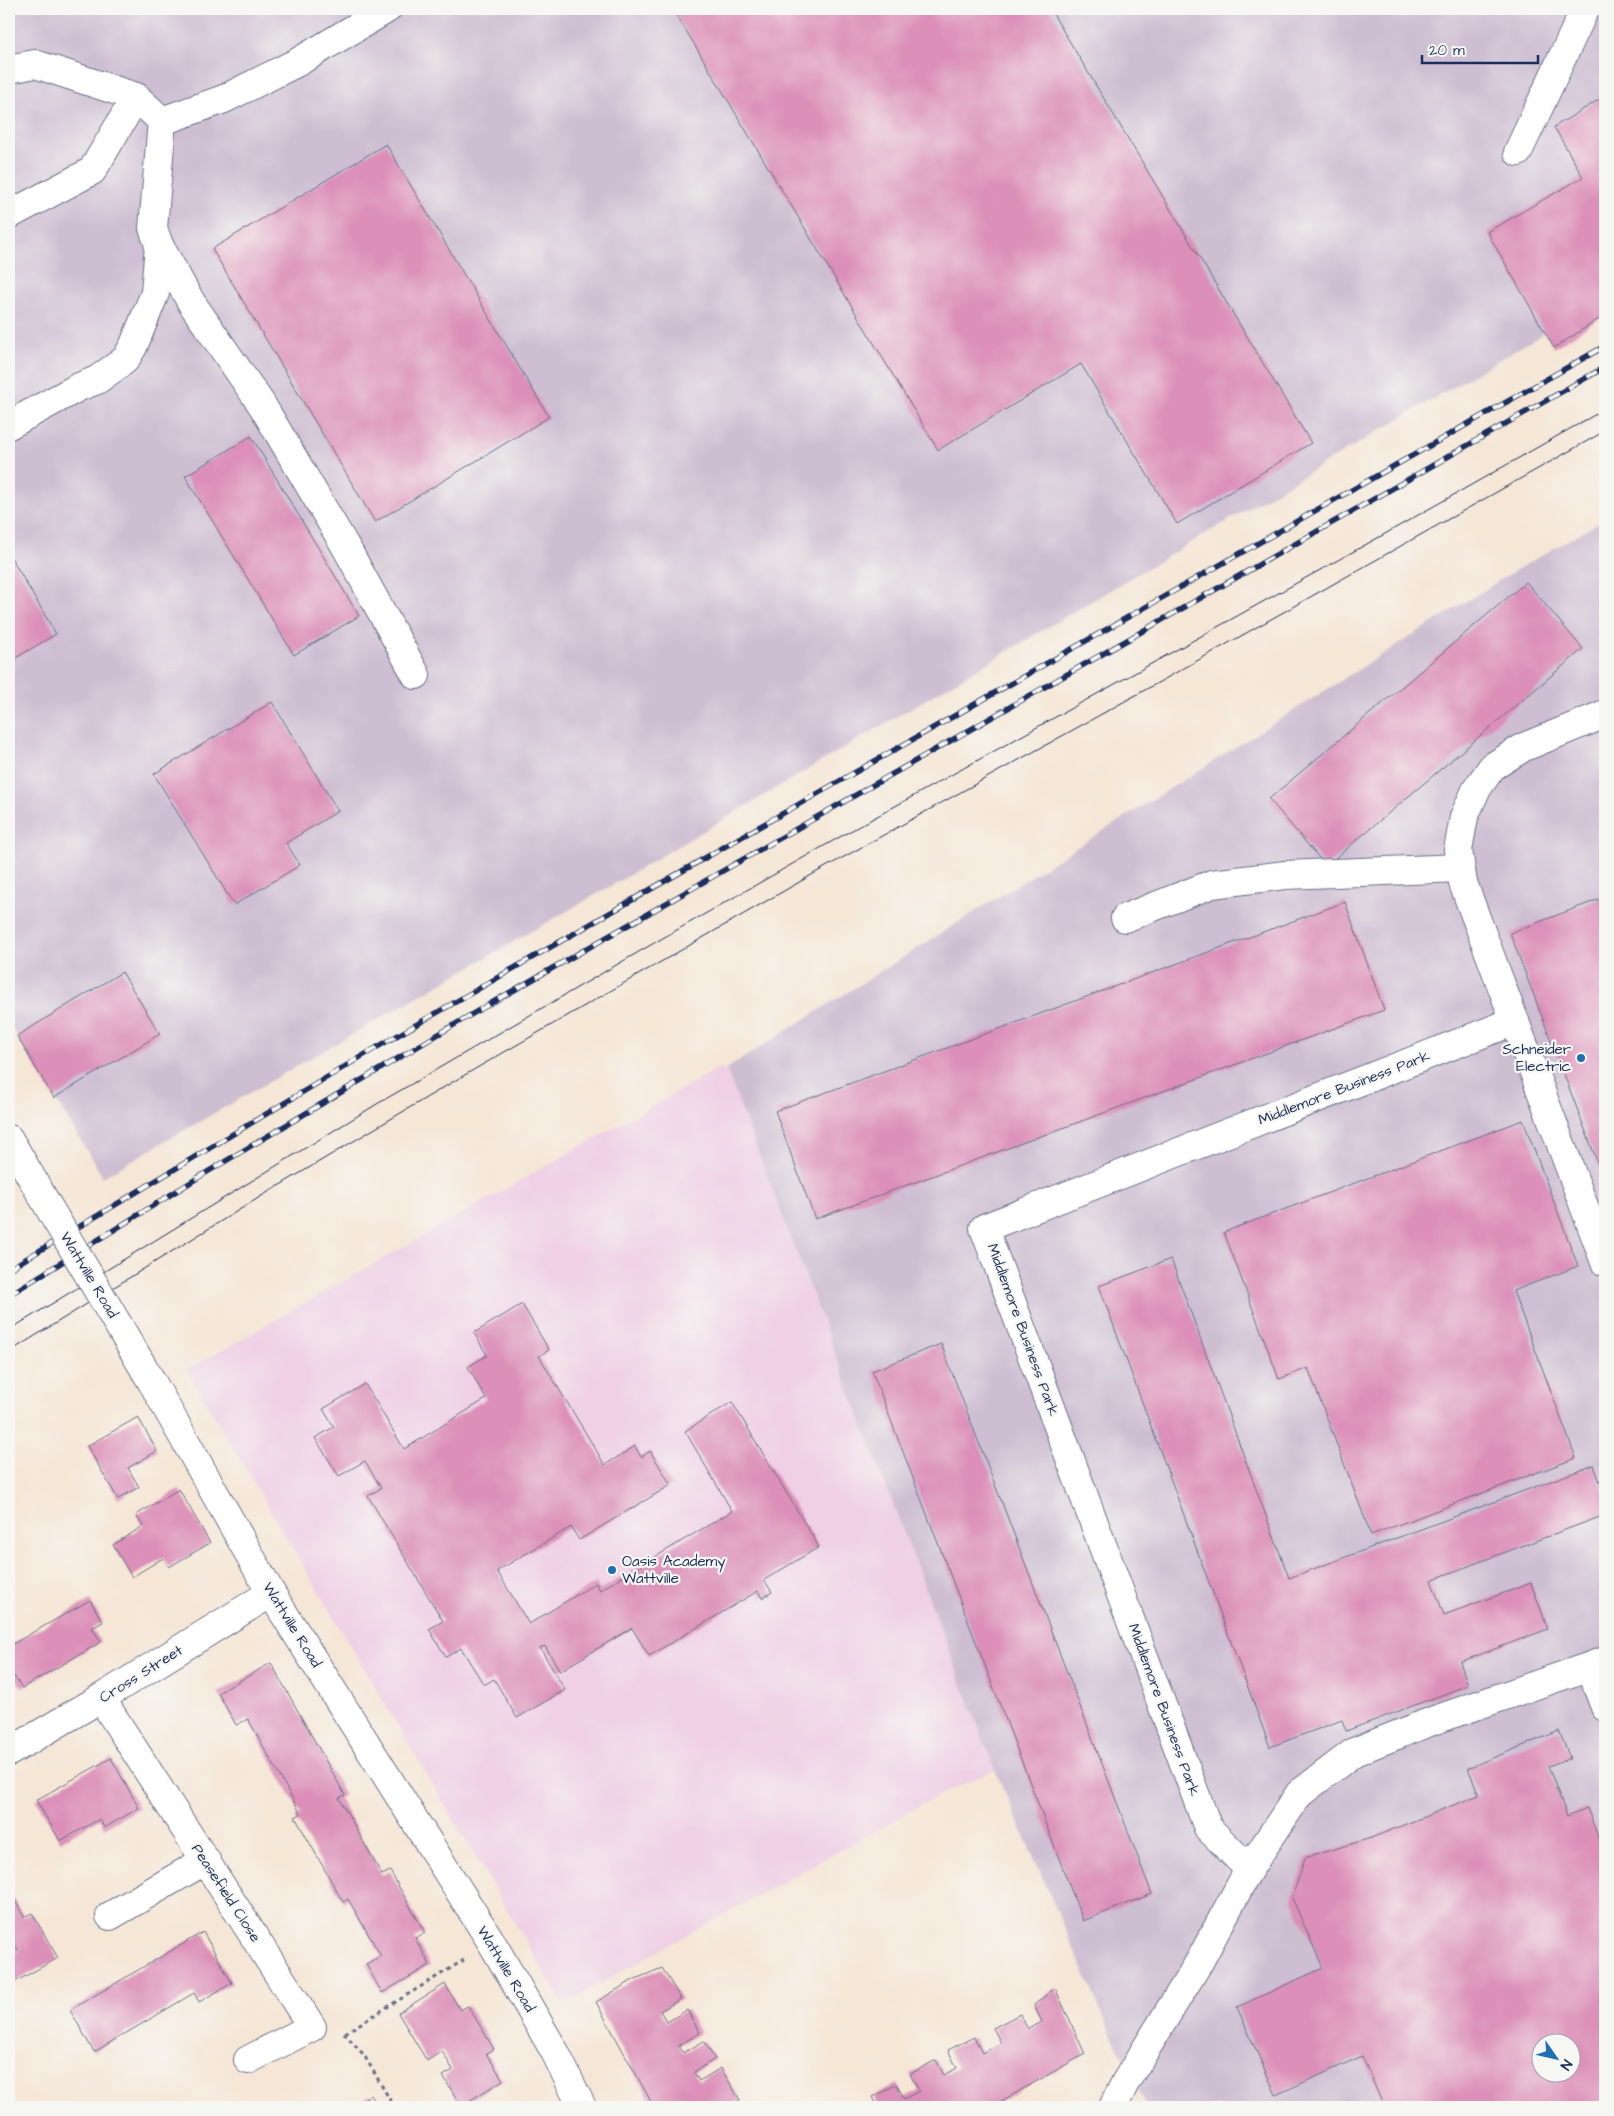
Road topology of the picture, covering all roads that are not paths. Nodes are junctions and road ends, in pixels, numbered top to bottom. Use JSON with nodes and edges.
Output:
{"nodes":[{"id":1,"x":387,"y":9,"type":"edge"},
{"id":2,"x":1585,"y":9,"type":"edge"},
{"id":3,"x":22,"y":66,"type":"edge"},
{"id":4,"x":136,"y":97,"type":"junction"},
{"id":5,"x":162,"y":121,"type":"junction"},
{"id":6,"x":1518,"y":152,"type":"dead end"},
{"id":7,"x":9,"y":215,"type":"edge"},
{"id":8,"x":159,"y":245,"type":"junction"},
{"id":9,"x":9,"y":425,"type":"edge"},
{"id":10,"x":416,"y":675,"type":"dead end"},
{"id":11,"x":1605,"y":714,"type":"edge"},
{"id":12,"x":1460,"y":868,"type":"junction"},
{"id":13,"x":1125,"y":918,"type":"dead end"},
{"id":14,"x":1515,"y":1021,"type":"junction"},
{"id":15,"x":9,"y":1139,"type":"edge"},
{"id":16,"x":1605,"y":1262,"type":"edge"},
{"id":17,"x":271,"y":1593,"type":"junction"},
{"id":18,"x":1598,"y":1665,"type":"edge"},
{"id":19,"x":102,"y":1698,"type":"junction"},
{"id":20,"x":1605,"y":1707,"type":"edge"},
{"id":21,"x":9,"y":1752,"type":"edge"},
{"id":22,"x":206,"y":1860,"type":"junction"},
{"id":23,"x":1249,"y":1869,"type":"junction"},
{"id":24,"x":110,"y":1916,"type":"dead end"},
{"id":25,"x":248,"y":2060,"type":"dead end"},
{"id":26,"x":576,"y":2105,"type":"edge"},
{"id":27,"x":1113,"y":2107,"type":"edge"}],
"edges":[{"from":1,"to":5,"type":"street"},
{"from":2,"to":6,"type":"street"},
{"from":3,"to":4,"type":"street"},
{"from":4,"to":5,"type":"street"},
{"from":4,"to":7,"type":"street"},
{"from":5,"to":8,"type":"street"},
{"from":8,"to":9,"type":"street"},
{"from":8,"to":10,"type":"street"},
{"from":11,"to":12,"type":"street"},
{"from":12,"to":13,"type":"street"},
{"from":12,"to":14,"type":"street"},
{"from":14,"to":16,"type":"street"},
{"from":14,"to":23,"type":"street","name":"Middlemore Business Park"},
{"from":15,"to":17,"type":"street","name":"Wattville Road","bridge":true},
{"from":17,"to":19,"type":"street","name":"Cross Street"},
{"from":17,"to":26,"type":"street","name":"Wattville Road"},
{"from":18,"to":20,"type":"street"},
{"from":18,"to":23,"type":"street"},
{"from":19,"to":21,"type":"street","name":"Cross Street"},
{"from":19,"to":22,"type":"street","name":"Peasefield Close"},
{"from":22,"to":24,"type":"street"},
{"from":22,"to":25,"type":"street","name":"Peasefield Close"},
{"from":23,"to":27,"type":"street"}]}
